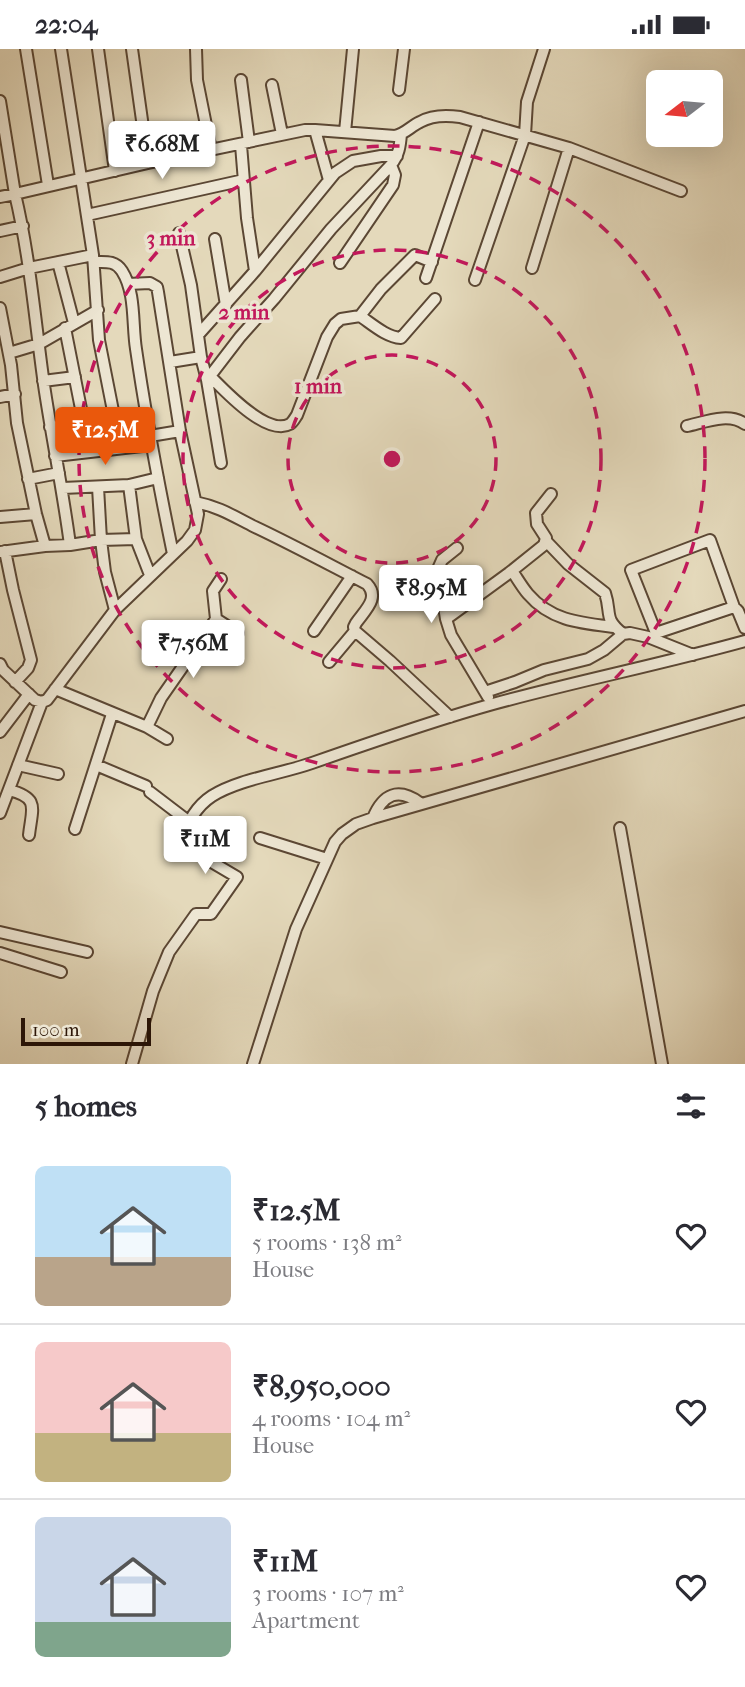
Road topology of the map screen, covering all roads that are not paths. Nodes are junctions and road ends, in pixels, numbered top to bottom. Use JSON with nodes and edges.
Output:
{"nodes":[{"id":1,"x":26,"y":49,"type":"edge"},
{"id":2,"x":61,"y":49,"type":"edge"},
{"id":3,"x":98,"y":49,"type":"edge"},
{"id":4,"x":132,"y":49,"type":"edge"},
{"id":5,"x":196,"y":49,"type":"edge"},
{"id":6,"x":353,"y":49,"type":"edge"},
{"id":7,"x":404,"y":49,"type":"edge"},
{"id":8,"x":544,"y":49,"type":"edge"},
{"id":9,"x":241,"y":80,"type":"dead end"},
{"id":10,"x":272,"y":85,"type":"dead end"},
{"id":11,"x":399,"y":90,"type":"dead end"},
{"id":12,"x":0,"y":101,"type":"edge"},
{"id":13,"x":479,"y":122,"type":"junction"},
{"id":14,"x":315,"y":129,"type":"junction"},
{"id":15,"x":345,"y":132,"type":"junction"},
{"id":16,"x":282,"y":134,"type":"junction"},
{"id":17,"x":401,"y":134,"type":"junction"},
{"id":18,"x":525,"y":135,"type":"junction"},
{"id":19,"x":245,"y":143,"type":"junction"},
{"id":20,"x":569,"y":148,"type":"junction"},
{"id":21,"x":211,"y":150,"type":"junction"},
{"id":22,"x":394,"y":160,"type":"junction"},
{"id":23,"x":148,"y":163,"type":"junction"},
{"id":24,"x":115,"y":171,"type":"junction"},
{"id":25,"x":82,"y":179,"type":"junction"},
{"id":26,"x":244,"y":180,"type":"junction"},
{"id":27,"x":329,"y":180,"type":"junction"},
{"id":28,"x":48,"y":185,"type":"junction"},
{"id":29,"x":681,"y":191,"type":"dead end"},
{"id":30,"x":15,"y":194,"type":"junction"},
{"id":31,"x":0,"y":197,"type":"edge"},
{"id":32,"x":87,"y":215,"type":"junction"},
{"id":33,"x":23,"y":226,"type":"junction"},
{"id":34,"x":0,"y":231,"type":"edge"},
{"id":35,"x":179,"y":233,"type":"dead end"},
{"id":36,"x":215,"y":239,"type":"dead end"},
{"id":37,"x":93,"y":259,"type":"junction"},
{"id":38,"x":58,"y":262,"type":"junction"},
{"id":39,"x":432,"y":262,"type":"junction"},
{"id":40,"x":340,"y":263,"type":"dead end"},
{"id":41,"x":29,"y":268,"type":"junction"},
{"id":42,"x":532,"y":268,"type":"dead end"},
{"id":43,"x":255,"y":271,"type":"junction"},
{"id":44,"x":0,"y":277,"type":"edge"},
{"id":45,"x":426,"y":278,"type":"dead end"},
{"id":46,"x":475,"y":280,"type":"dead end"},
{"id":47,"x":128,"y":284,"type":"junction"},
{"id":48,"x":435,"y":299,"type":"dead end"},
{"id":49,"x":226,"y":305,"type":"junction"},
{"id":50,"x":0,"y":308,"type":"edge"},
{"id":51,"x":98,"y":310,"type":"junction"},
{"id":52,"x":360,"y":316,"type":"junction"},
{"id":53,"x":70,"y":325,"type":"junction"},
{"id":54,"x":198,"y":335,"type":"junction"},
{"id":55,"x":39,"y":344,"type":"junction"},
{"id":56,"x":9,"y":353,"type":"junction"},
{"id":57,"x":201,"y":357,"type":"junction"},
{"id":58,"x":170,"y":362,"type":"junction"},
{"id":59,"x":5,"y":366,"type":"edge"},
{"id":60,"x":75,"y":377,"type":"junction"},
{"id":61,"x":209,"y":378,"type":"junction"},
{"id":62,"x":43,"y":381,"type":"junction"},
{"id":63,"x":15,"y":394,"type":"junction"},
{"id":64,"x":0,"y":397,"type":"edge"},
{"id":65,"x":147,"y":418,"type":"junction"},
{"id":66,"x":115,"y":421,"type":"junction"},
{"id":67,"x":84,"y":423,"type":"junction"},
{"id":68,"x":745,"y":424,"type":"edge"},
{"id":69,"x":687,"y":426,"type":"dead end"},
{"id":70,"x":50,"y":427,"type":"junction"},
{"id":71,"x":180,"y":431,"type":"junction"},
{"id":72,"x":150,"y":440,"type":"junction"},
{"id":73,"x":55,"y":456,"type":"junction"},
{"id":74,"x":221,"y":463,"type":"dead end"},
{"id":75,"x":60,"y":473,"type":"junction"},
{"id":76,"x":158,"y":478,"type":"junction"},
{"id":77,"x":28,"y":479,"type":"junction"},
{"id":78,"x":129,"y":485,"type":"junction"},
{"id":79,"x":98,"y":487,"type":"junction"},
{"id":80,"x":63,"y":488,"type":"junction"},
{"id":81,"x":551,"y":494,"type":"dead end"},
{"id":82,"x":195,"y":502,"type":"junction"},
{"id":83,"x":0,"y":514,"type":"edge"},
{"id":84,"x":36,"y":514,"type":"junction"},
{"id":85,"x":136,"y":539,"type":"junction"},
{"id":86,"x":101,"y":540,"type":"junction"},
{"id":87,"x":546,"y":541,"type":"junction"},
{"id":88,"x":70,"y":545,"type":"junction"},
{"id":89,"x":45,"y":546,"type":"junction"},
{"id":90,"x":457,"y":548,"type":"dead end"},
{"id":91,"x":2,"y":551,"type":"edge"},
{"id":92,"x":173,"y":554,"type":"junction"},
{"id":93,"x":512,"y":571,"type":"junction"},
{"id":94,"x":150,"y":575,"type":"junction"},
{"id":95,"x":352,"y":576,"type":"junction"},
{"id":96,"x":221,"y":579,"type":"dead end"},
{"id":97,"x":734,"y":607,"type":"junction"},
{"id":98,"x":115,"y":610,"type":"junction"},
{"id":99,"x":216,"y":619,"type":"junction"},
{"id":100,"x":446,"y":619,"type":"junction"},
{"id":101,"x":745,"y":628,"type":"edge"},
{"id":102,"x":619,"y":630,"type":"junction"},
{"id":103,"x":314,"y":631,"type":"dead end"},
{"id":104,"x":355,"y":631,"type":"junction"},
{"id":105,"x":238,"y":633,"type":"dead end"},
{"id":106,"x":745,"y":641,"type":"edge"},
{"id":107,"x":693,"y":655,"type":"junction"},
{"id":108,"x":329,"y":662,"type":"dead end"},
{"id":109,"x":1,"y":670,"type":"edge"},
{"id":110,"x":15,"y":682,"type":"junction"},
{"id":111,"x":55,"y":689,"type":"junction"},
{"id":112,"x":485,"y":692,"type":"junction"},
{"id":113,"x":29,"y":694,"type":"junction"},
{"id":114,"x":42,"y":702,"type":"junction"},
{"id":115,"x":492,"y":704,"type":"junction"},
{"id":116,"x":745,"y":711,"type":"edge"},
{"id":117,"x":113,"y":714,"type":"junction"},
{"id":118,"x":450,"y":717,"type":"junction"},
{"id":119,"x":147,"y":727,"type":"junction"},
{"id":120,"x":0,"y":732,"type":"edge"},
{"id":121,"x":167,"y":739,"type":"dead end"},
{"id":122,"x":18,"y":765,"type":"junction"},
{"id":123,"x":96,"y":765,"type":"junction"},
{"id":124,"x":58,"y":774,"type":"dead end"},
{"id":125,"x":9,"y":790,"type":"junction"},
{"id":126,"x":0,"y":813,"type":"edge"},
{"id":127,"x":188,"y":821,"type":"junction"},
{"id":128,"x":620,"y":828,"type":"dead end"},
{"id":129,"x":75,"y":829,"type":"dead end"},
{"id":130,"x":29,"y":835,"type":"dead end"},
{"id":131,"x":260,"y":838,"type":"dead end"},
{"id":132,"x":327,"y":859,"type":"junction"},
{"id":133,"x":0,"y":932,"type":"edge"},
{"id":134,"x":87,"y":952,"type":"dead end"},
{"id":135,"x":0,"y":953,"type":"edge"},
{"id":136,"x":61,"y":972,"type":"dead end"},
{"id":137,"x":132,"y":1064,"type":"edge"},
{"id":138,"x":253,"y":1064,"type":"edge"},
{"id":139,"x":662,"y":1064,"type":"edge"}],
"edges":[{"from":1,"to":28,"type":"street"},
{"from":2,"to":25,"type":"street"},
{"from":3,"to":24,"type":"street"},
{"from":4,"to":23,"type":"street"},
{"from":5,"to":21,"type":"street"},
{"from":6,"to":15,"type":"street"},
{"from":7,"to":11,"type":"street"},
{"from":8,"to":18,"type":"street"},
{"from":9,"to":19,"type":"street"},
{"from":10,"to":16,"type":"street"},
{"from":12,"to":30,"type":"street"},
{"from":13,"to":17,"type":"street"},
{"from":13,"to":18,"type":"street"},
{"from":13,"to":39,"type":"street"},
{"from":14,"to":15,"type":"street"},
{"from":14,"to":16,"type":"street"},
{"from":14,"to":27,"type":"street"},
{"from":15,"to":17,"type":"street"},
{"from":16,"to":19,"type":"street"},
{"from":17,"to":22,"type":"street"},
{"from":18,"to":20,"type":"street"},
{"from":18,"to":46,"type":"street"},
{"from":19,"to":21,"type":"street"},
{"from":19,"to":26,"type":"street"},
{"from":20,"to":29,"type":"street"},
{"from":20,"to":42,"type":"street"},
{"from":21,"to":23,"type":"street"},
{"from":22,"to":27,"type":"street"},
{"from":22,"to":40,"type":"street"},
{"from":22,"to":61,"type":"street"},
{"from":23,"to":24,"type":"street"},
{"from":24,"to":25,"type":"street"},
{"from":25,"to":28,"type":"street"},
{"from":25,"to":32,"type":"street"},
{"from":26,"to":32,"type":"street"},
{"from":26,"to":43,"type":"street"},
{"from":27,"to":43,"type":"street"},
{"from":28,"to":30,"type":"street"},
{"from":30,"to":31,"type":"street"},
{"from":30,"to":33,"type":"street"},
{"from":32,"to":37,"type":"street"},
{"from":33,"to":34,"type":"street"},
{"from":33,"to":41,"type":"street"},
{"from":35,"to":54,"type":"street"},
{"from":36,"to":49,"type":"street"},
{"from":37,"to":38,"type":"street"},
{"from":37,"to":47,"type":"street"},
{"from":37,"to":51,"type":"street"},
{"from":38,"to":41,"type":"street"},
{"from":38,"to":53,"type":"street"},
{"from":39,"to":45,"type":"street"},
{"from":39,"to":52,"type":"street"},
{"from":41,"to":44,"type":"street"},
{"from":41,"to":55,"type":"street"},
{"from":43,"to":49,"type":"street"},
{"from":47,"to":58,"type":"street"},
{"from":47,"to":65,"type":"street"},
{"from":48,"to":52,"type":"street"},
{"from":49,"to":54,"type":"street"},
{"from":50,"to":56,"type":"street"},
{"from":51,"to":53,"type":"street"},
{"from":51,"to":66,"type":"street"},
{"from":52,"to":61,"type":"street"},
{"from":53,"to":55,"type":"street"},
{"from":53,"to":60,"type":"street"},
{"from":54,"to":57,"type":"street"},
{"from":55,"to":56,"type":"street"},
{"from":55,"to":62,"type":"street"},
{"from":56,"to":59,"type":"street"},
{"from":57,"to":58,"type":"street"},
{"from":57,"to":61,"type":"street"},
{"from":58,"to":71,"type":"street"},
{"from":59,"to":63,"type":"street"},
{"from":60,"to":62,"type":"street"},
{"from":60,"to":67,"type":"street"},
{"from":61,"to":74,"type":"street"},
{"from":62,"to":70,"type":"street"},
{"from":63,"to":64,"type":"street"},
{"from":63,"to":77,"type":"street"},
{"from":65,"to":66,"type":"street"},
{"from":65,"to":72,"type":"street"},
{"from":66,"to":67,"type":"street"},
{"from":67,"to":70,"type":"street"},
{"from":68,"to":69,"type":"street"},
{"from":70,"to":73,"type":"street"},
{"from":71,"to":72,"type":"street"},
{"from":71,"to":82,"type":"street"},
{"from":72,"to":73,"type":"street"},
{"from":72,"to":76,"type":"street"},
{"from":73,"to":75,"type":"street"},
{"from":75,"to":77,"type":"street"},
{"from":75,"to":80,"type":"street"},
{"from":76,"to":78,"type":"street"},
{"from":76,"to":92,"type":"street"},
{"from":77,"to":84,"type":"street"},
{"from":78,"to":79,"type":"street"},
{"from":78,"to":85,"type":"street"},
{"from":79,"to":80,"type":"street"},
{"from":79,"to":86,"type":"street"},
{"from":80,"to":88,"type":"street"},
{"from":81,"to":87,"type":"street"},
{"from":82,"to":92,"type":"street"},
{"from":82,"to":95,"type":"street"},
{"from":83,"to":84,"type":"street"},
{"from":84,"to":89,"type":"street"},
{"from":85,"to":86,"type":"street"},
{"from":85,"to":94,"type":"street"},
{"from":86,"to":88,"type":"street"},
{"from":86,"to":98,"type":"street"},
{"from":87,"to":93,"type":"street"},
{"from":87,"to":102,"type":"street"},
{"from":88,"to":89,"type":"street"},
{"from":89,"to":91,"type":"street"},
{"from":90,"to":100,"type":"street"},
{"from":91,"to":110,"type":"street"},
{"from":92,"to":94,"type":"street"},
{"from":93,"to":100,"type":"street"},
{"from":93,"to":102,"type":"street"},
{"from":94,"to":98,"type":"street"},
{"from":95,"to":103,"type":"street"},
{"from":95,"to":104,"type":"street"},
{"from":96,"to":99,"type":"street"},
{"from":97,"to":97,"type":"street"},
{"from":97,"to":101,"type":"street"},
{"from":98,"to":111,"type":"street"},
{"from":99,"to":105,"type":"street"},
{"from":99,"to":119,"type":"street"},
{"from":100,"to":112,"type":"street"},
{"from":102,"to":107,"type":"street"},
{"from":102,"to":112,"type":"street"},
{"from":104,"to":108,"type":"street"},
{"from":104,"to":118,"type":"street"},
{"from":106,"to":107,"type":"street"},
{"from":107,"to":115,"type":"street"},
{"from":109,"to":110,"type":"street"},
{"from":110,"to":113,"type":"street"},
{"from":111,"to":114,"type":"street"},
{"from":111,"to":117,"type":"street"},
{"from":112,"to":115,"type":"street"},
{"from":113,"to":114,"type":"street"},
{"from":113,"to":120,"type":"street"},
{"from":114,"to":122,"type":"street"},
{"from":115,"to":118,"type":"street"},
{"from":116,"to":132,"type":"street"},
{"from":117,"to":119,"type":"street"},
{"from":117,"to":123,"type":"street"},
{"from":118,"to":127,"type":"street"},
{"from":119,"to":121,"type":"street"},
{"from":122,"to":124,"type":"street"},
{"from":122,"to":125,"type":"street"},
{"from":123,"to":127,"type":"street"},
{"from":123,"to":129,"type":"street"},
{"from":125,"to":126,"type":"street"},
{"from":125,"to":130,"type":"street"},
{"from":127,"to":137,"type":"street"},
{"from":128,"to":139,"type":"street"},
{"from":131,"to":132,"type":"street"},
{"from":132,"to":138,"type":"street"},
{"from":133,"to":134,"type":"street"},
{"from":135,"to":136,"type":"street"}]}
